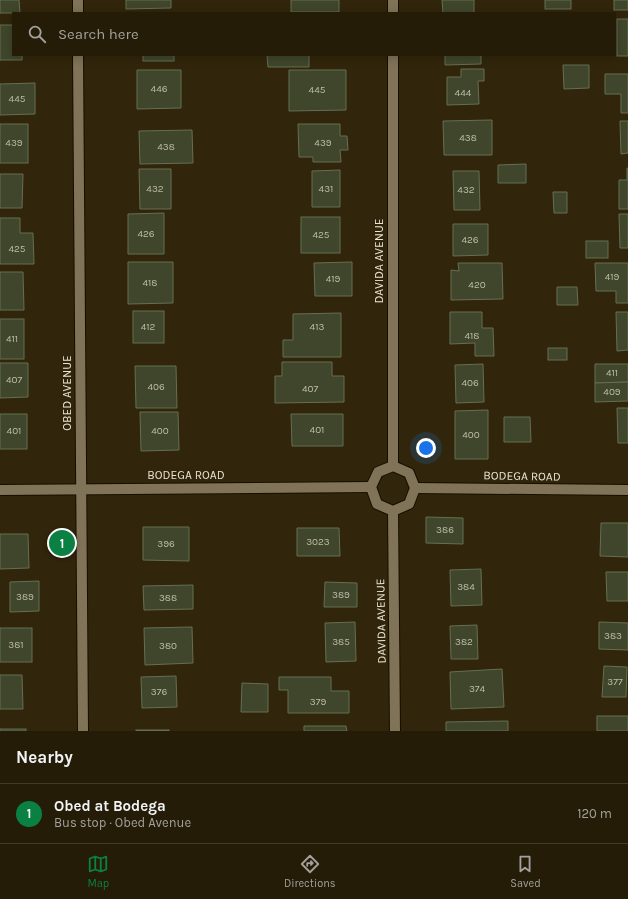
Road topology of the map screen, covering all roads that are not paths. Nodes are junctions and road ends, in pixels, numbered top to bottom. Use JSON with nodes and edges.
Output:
{"nodes":[{"id":1,"x":78,"y":0,"type":"edge"},
{"id":2,"x":393,"y":0,"type":"edge"},
{"id":3,"x":78,"y":12,"type":"edge"},
{"id":4,"x":393,"y":12,"type":"edge"},
{"id":5,"x":78,"y":56,"type":"edge"},
{"id":6,"x":393,"y":56,"type":"edge"},
{"id":7,"x":393,"y":466,"type":"junction"},
{"id":8,"x":371,"y":487,"type":"junction"},
{"id":9,"x":415,"y":488,"type":"junction"},
{"id":10,"x":81,"y":489,"type":"junction"},
{"id":11,"x":0,"y":490,"type":"edge"},
{"id":12,"x":628,"y":490,"type":"edge"},
{"id":13,"x":393,"y":511,"type":"junction"},
{"id":14,"x":83,"y":731,"type":"edge"},
{"id":15,"x":395,"y":731,"type":"edge"}],
"edges":[{"from":1,"to":3,"type":"street"},
{"from":2,"to":4,"type":"street"},
{"from":5,"to":10,"type":"street","name":"OBED AVENUE"},
{"from":6,"to":7,"type":"street","name":"DAVIDA AVENUE"},
{"from":7,"to":8,"type":"street"},
{"from":7,"to":9,"type":"street"},
{"from":8,"to":10,"type":"street","name":"BODEGA ROAD"},
{"from":8,"to":13,"type":"street"},
{"from":9,"to":12,"type":"street","name":"BODEGA ROAD"},
{"from":9,"to":13,"type":"street"},
{"from":10,"to":11,"type":"street","name":"BODEGA ROAD"},
{"from":10,"to":14,"type":"street","name":"OBED AVENUE"},
{"from":13,"to":15,"type":"street","name":"DAVIDA AVENUE"}]}
